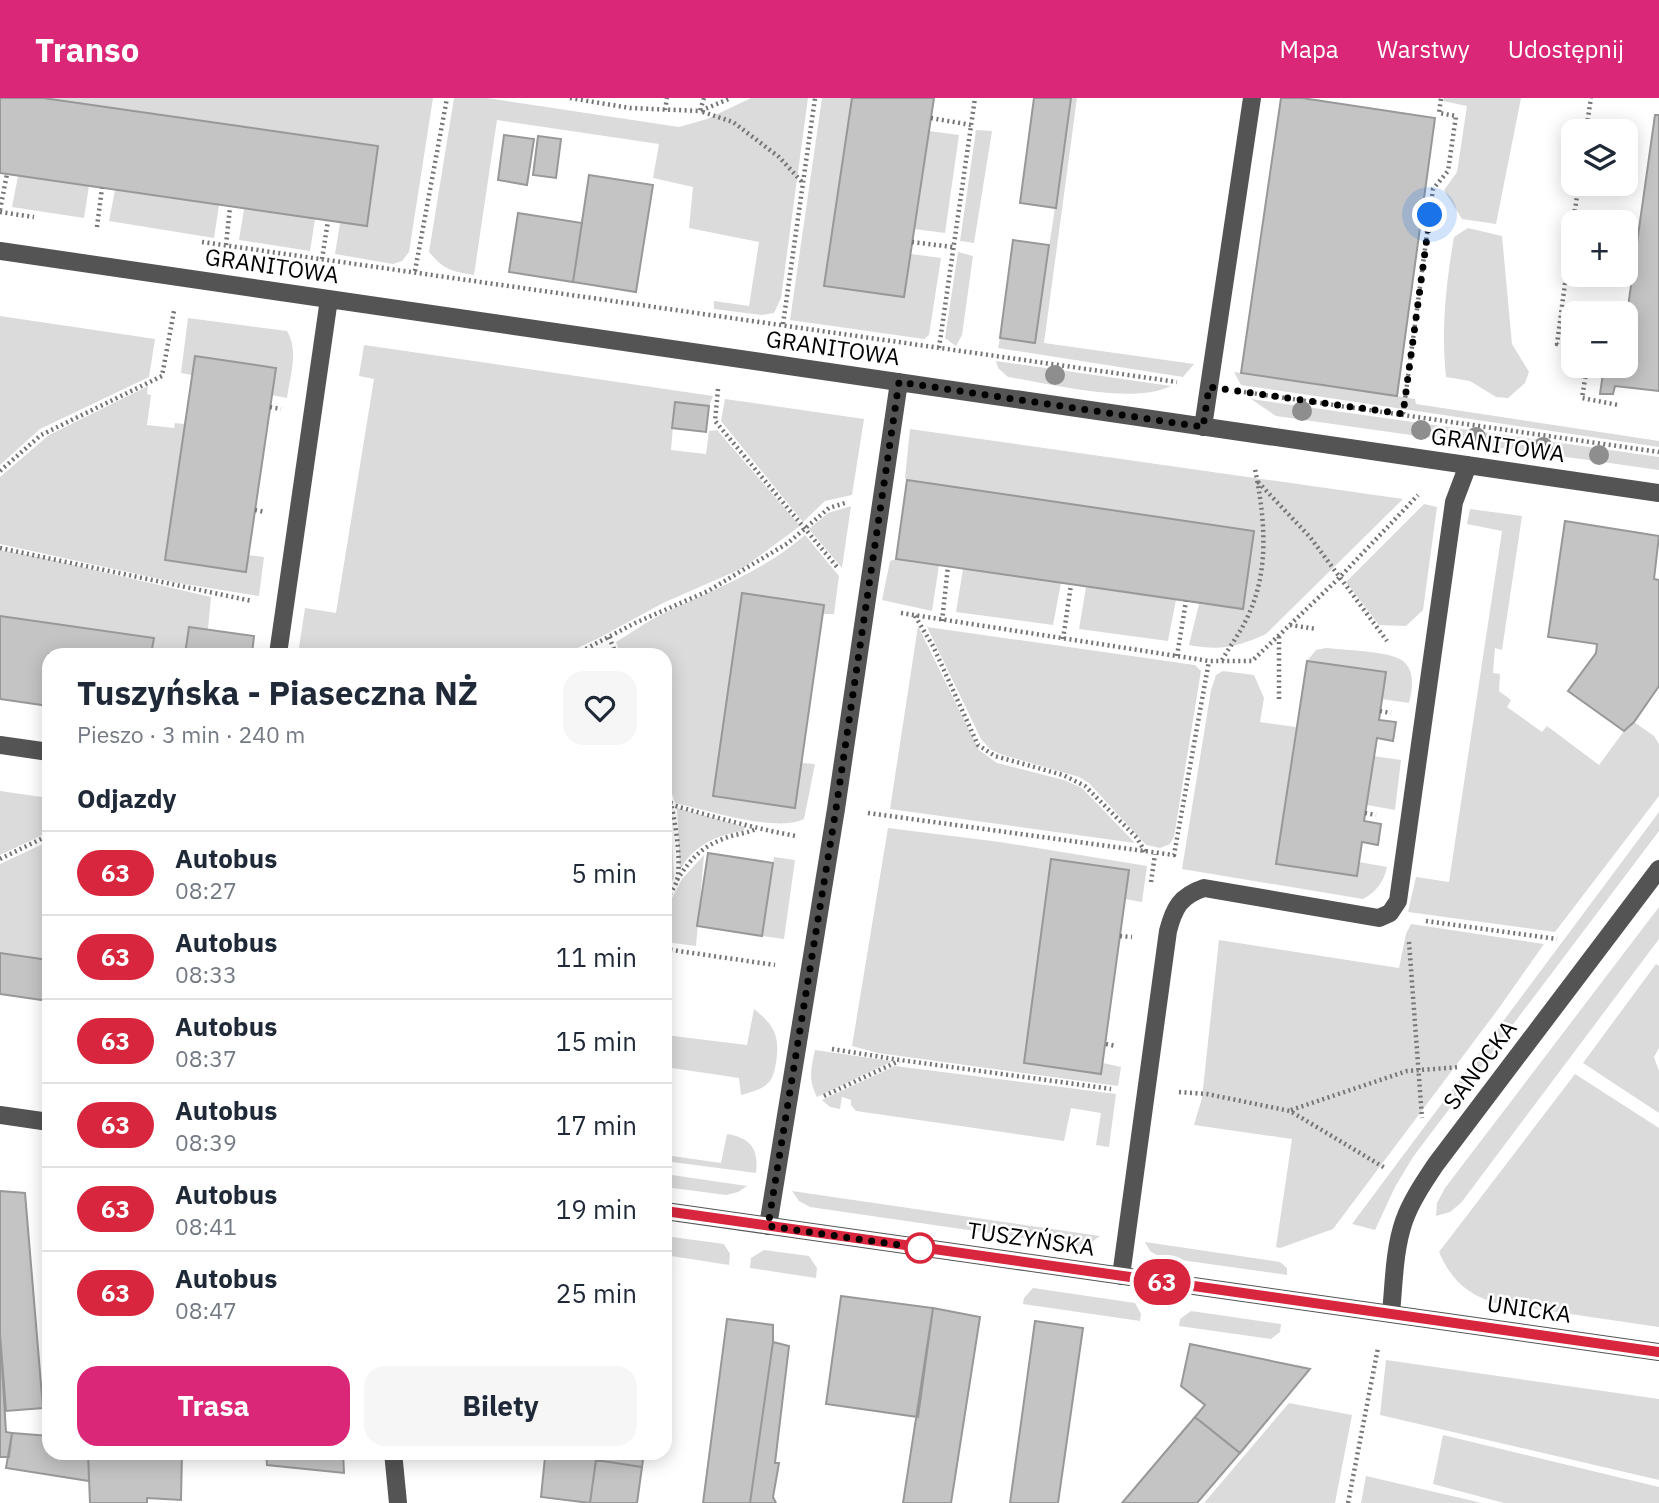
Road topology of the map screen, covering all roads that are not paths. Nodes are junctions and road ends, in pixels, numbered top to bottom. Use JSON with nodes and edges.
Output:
{"nodes":[{"id":1,"x":1252,"y":98,"type":"edge"},
{"id":2,"x":0,"y":251,"type":"edge"},
{"id":3,"x":329,"y":299,"type":"junction"},
{"id":4,"x":899,"y":382,"type":"junction"},
{"id":5,"x":1203,"y":427,"type":"junction"},
{"id":6,"x":1468,"y":465,"type":"junction"},
{"id":7,"x":1659,"y":493,"type":"edge"},
{"id":8,"x":279,"y":648,"type":"edge"},
{"id":9,"x":0,"y":745,"type":"edge"},
{"id":10,"x":42,"y":751,"type":"edge"},
{"id":11,"x":1659,"y":869,"type":"edge"},
{"id":12,"x":0,"y":1115,"type":"edge"},
{"id":13,"x":42,"y":1121,"type":"edge"},
{"id":14,"x":672,"y":1212,"type":"edge"},
{"id":15,"x":768,"y":1226,"type":"junction"},
{"id":16,"x":1121,"y":1276,"type":"junction"},
{"id":17,"x":1391,"y":1313,"type":"junction"},
{"id":18,"x":1659,"y":1352,"type":"edge"},
{"id":19,"x":395,"y":1460,"type":"edge"},
{"id":20,"x":398,"y":1503,"type":"edge"}],
"edges":[{"from":1,"to":5,"type":"street"},
{"from":2,"to":3,"type":"street","name":"GRANITOWA"},
{"from":3,"to":4,"type":"street","name":"GRANITOWA"},
{"from":3,"to":8,"type":"street"},
{"from":4,"to":5,"type":"street","name":"GRANITOWA"},
{"from":4,"to":15,"type":"street"},
{"from":5,"to":6,"type":"street","name":"GRANITOWA"},
{"from":6,"to":7,"type":"street","name":"GRANITOWA"},
{"from":6,"to":16,"type":"street"},
{"from":9,"to":10,"type":"street"},
{"from":11,"to":17,"type":"street","name":"SANOCKA"},
{"from":12,"to":13,"type":"street"},
{"from":14,"to":15,"type":"street","name":"TUSZYŃSKA"},
{"from":15,"to":16,"type":"street","name":"TUSZYŃSKA"},
{"from":16,"to":17,"type":"street","name":"TUSZYŃSKA"},
{"from":17,"to":18,"type":"street","name":"UNICKA"},
{"from":19,"to":20,"type":"street"}]}
